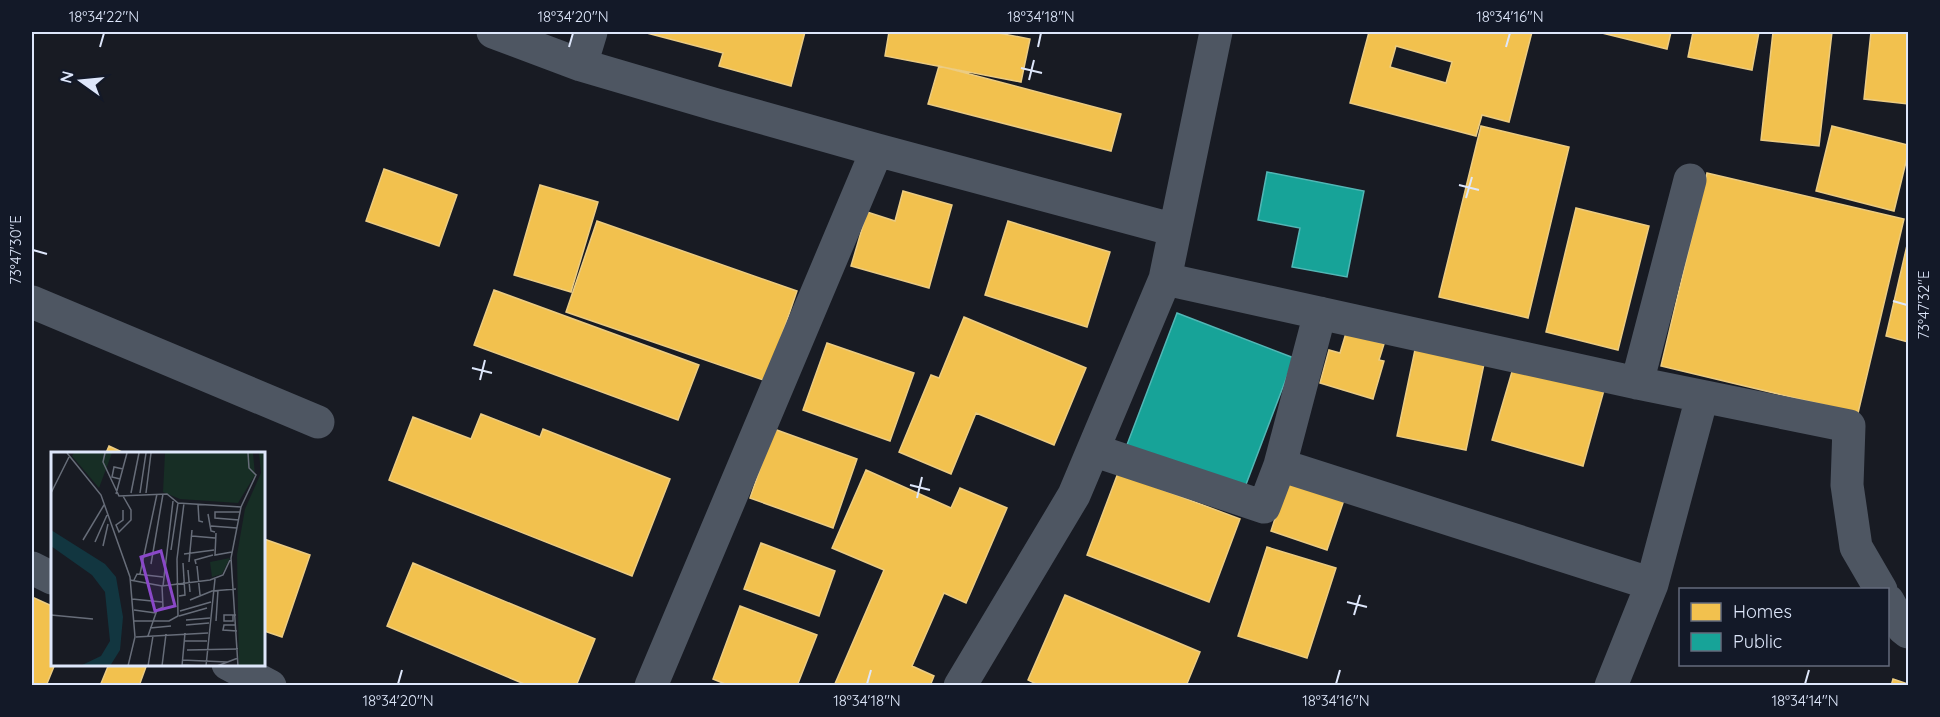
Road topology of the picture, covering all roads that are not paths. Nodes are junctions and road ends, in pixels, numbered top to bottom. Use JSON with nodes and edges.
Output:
{"nodes":[{"id":1,"x":493,"y":32,"type":"edge"},
{"id":2,"x":591,"y":32,"type":"edge"},
{"id":3,"x":1216,"y":32,"type":"edge"},
{"id":4,"x":581,"y":65,"type":"junction"},
{"id":5,"x":877,"y":150,"type":"junction"},
{"id":6,"x":1690,"y":180,"type":"dead end"},
{"id":7,"x":1175,"y":230,"type":"junction"},
{"id":8,"x":1165,"y":279,"type":"junction"},
{"id":9,"x":32,"y":302,"type":"edge"},
{"id":10,"x":1320,"y":313,"type":"junction"},
{"id":11,"x":1637,"y":383,"type":"junction"},
{"id":12,"x":1702,"y":396,"type":"junction"},
{"id":13,"x":318,"y":422,"type":"dead end"},
{"id":14,"x":1093,"y":450,"type":"junction"},
{"id":15,"x":1280,"y":465,"type":"junction"},
{"id":16,"x":32,"y":568,"type":"edge"},
{"id":17,"x":51,"y":578,"type":"edge"},
{"id":18,"x":1652,"y":584,"type":"junction"},
{"id":19,"x":1880,"y":588,"type":"edge"},
{"id":20,"x":1889,"y":604,"type":"edge"},
{"id":21,"x":1908,"y":632,"type":"edge"},
{"id":22,"x":232,"y":666,"type":"edge"},
{"id":23,"x":270,"y":686,"type":"edge"},
{"id":24,"x":651,"y":686,"type":"edge"},
{"id":25,"x":960,"y":686,"type":"edge"},
{"id":26,"x":1611,"y":686,"type":"edge"}],
"edges":[{"from":1,"to":4,"type":"street"},
{"from":2,"to":4,"type":"street"},
{"from":3,"to":7,"type":"street"},
{"from":4,"to":5,"type":"street"},
{"from":5,"to":7,"type":"street"},
{"from":5,"to":24,"type":"street"},
{"from":6,"to":11,"type":"street"},
{"from":7,"to":8,"type":"street"},
{"from":8,"to":10,"type":"street"},
{"from":8,"to":14,"type":"street"},
{"from":9,"to":13,"type":"street"},
{"from":10,"to":11,"type":"street"},
{"from":10,"to":15,"type":"street"},
{"from":11,"to":12,"type":"street"},
{"from":12,"to":18,"type":"street"},
{"from":12,"to":19,"type":"street"},
{"from":14,"to":15,"type":"street"},
{"from":14,"to":25,"type":"street"},
{"from":15,"to":18,"type":"street"},
{"from":16,"to":17,"type":"street"},
{"from":18,"to":26,"type":"street"},
{"from":20,"to":21,"type":"street"},
{"from":22,"to":23,"type":"street"}]}
